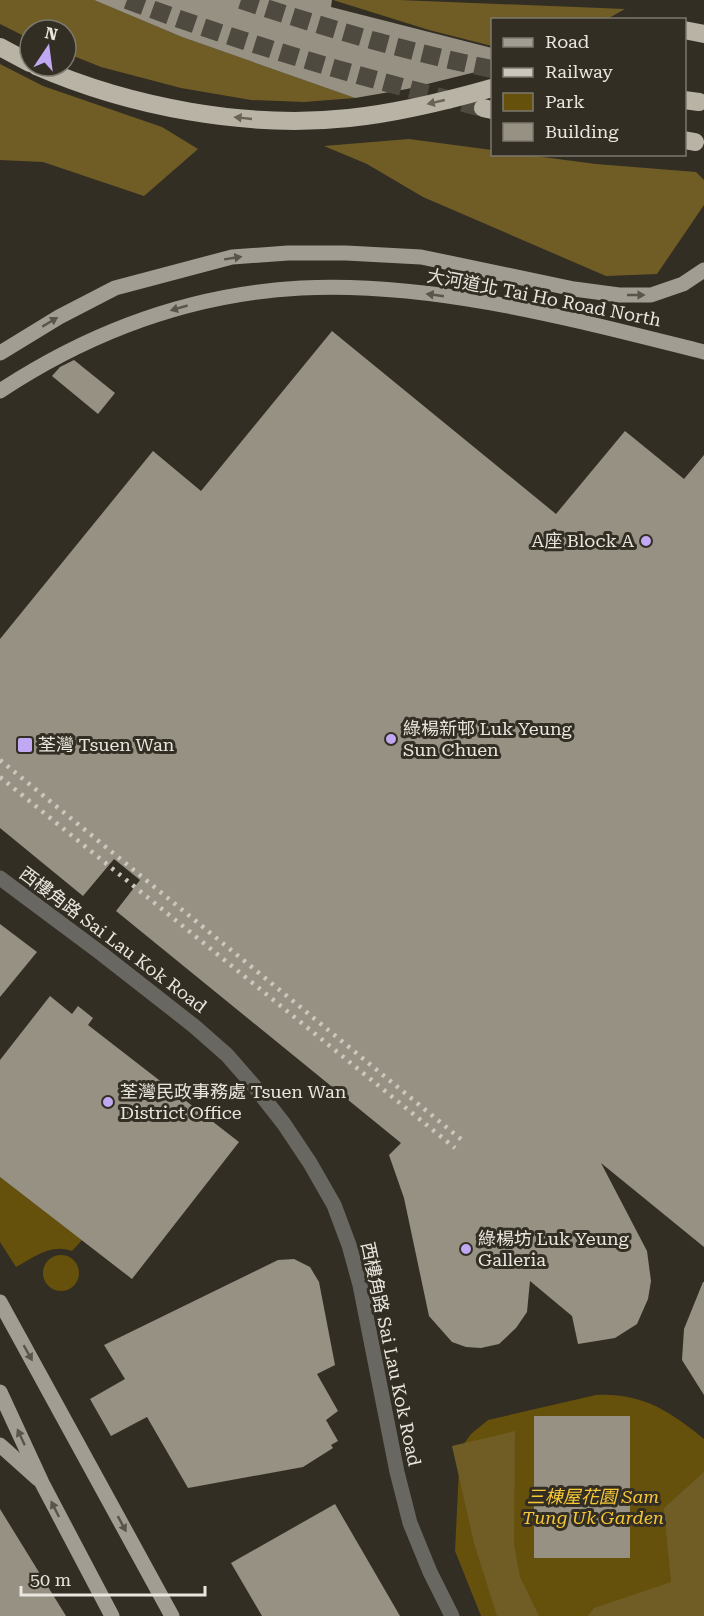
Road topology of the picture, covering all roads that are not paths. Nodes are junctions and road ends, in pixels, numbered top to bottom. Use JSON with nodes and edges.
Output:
{"nodes":[{"id":1,"x":686,"y":30,"type":"edge"},
{"id":2,"x":704,"y":34,"type":"edge"},
{"id":3,"x":0,"y":47,"type":"edge"},
{"id":4,"x":18,"y":57,"type":"edge"},
{"id":5,"x":68,"y":78,"type":"edge"},
{"id":6,"x":491,"y":88,"type":"edge"},
{"id":7,"x":704,"y":270,"type":"edge"},
{"id":8,"x":0,"y":352,"type":"edge"},
{"id":9,"x":704,"y":352,"type":"edge"},
{"id":10,"x":0,"y":391,"type":"edge"},
{"id":11,"x":0,"y":878,"type":"edge"},
{"id":12,"x":0,"y":1302,"type":"edge"},
{"id":13,"x":0,"y":1392,"type":"edge"},
{"id":14,"x":0,"y":1445,"type":"edge"},
{"id":15,"x":42,"y":1483,"type":"junction"},
{"id":16,"x":112,"y":1616,"type":"edge"},
{"id":17,"x":172,"y":1616,"type":"edge"},
{"id":18,"x":452,"y":1616,"type":"edge"}],
"edges":[{"from":1,"to":2,"type":"highway"},
{"from":3,"to":4,"type":"highway"},
{"from":6,"to":5,"type":"highway","one_way":true},
{"from":8,"to":7,"type":"main road","name":"大河道北 Tai Ho Road North","one_way":true},
{"from":9,"to":10,"type":"main road","name":"大河道北 Tai Ho Road North","one_way":true},
{"from":11,"to":18,"type":"street","name":"西樓角路 Sai Lau Kok Road"},
{"from":12,"to":17,"type":"main road","one_way":true},
{"from":15,"to":13,"type":"main road","one_way":true},
{"from":14,"to":15,"type":"main road"},
{"from":16,"to":15,"type":"main road","one_way":true}]}
